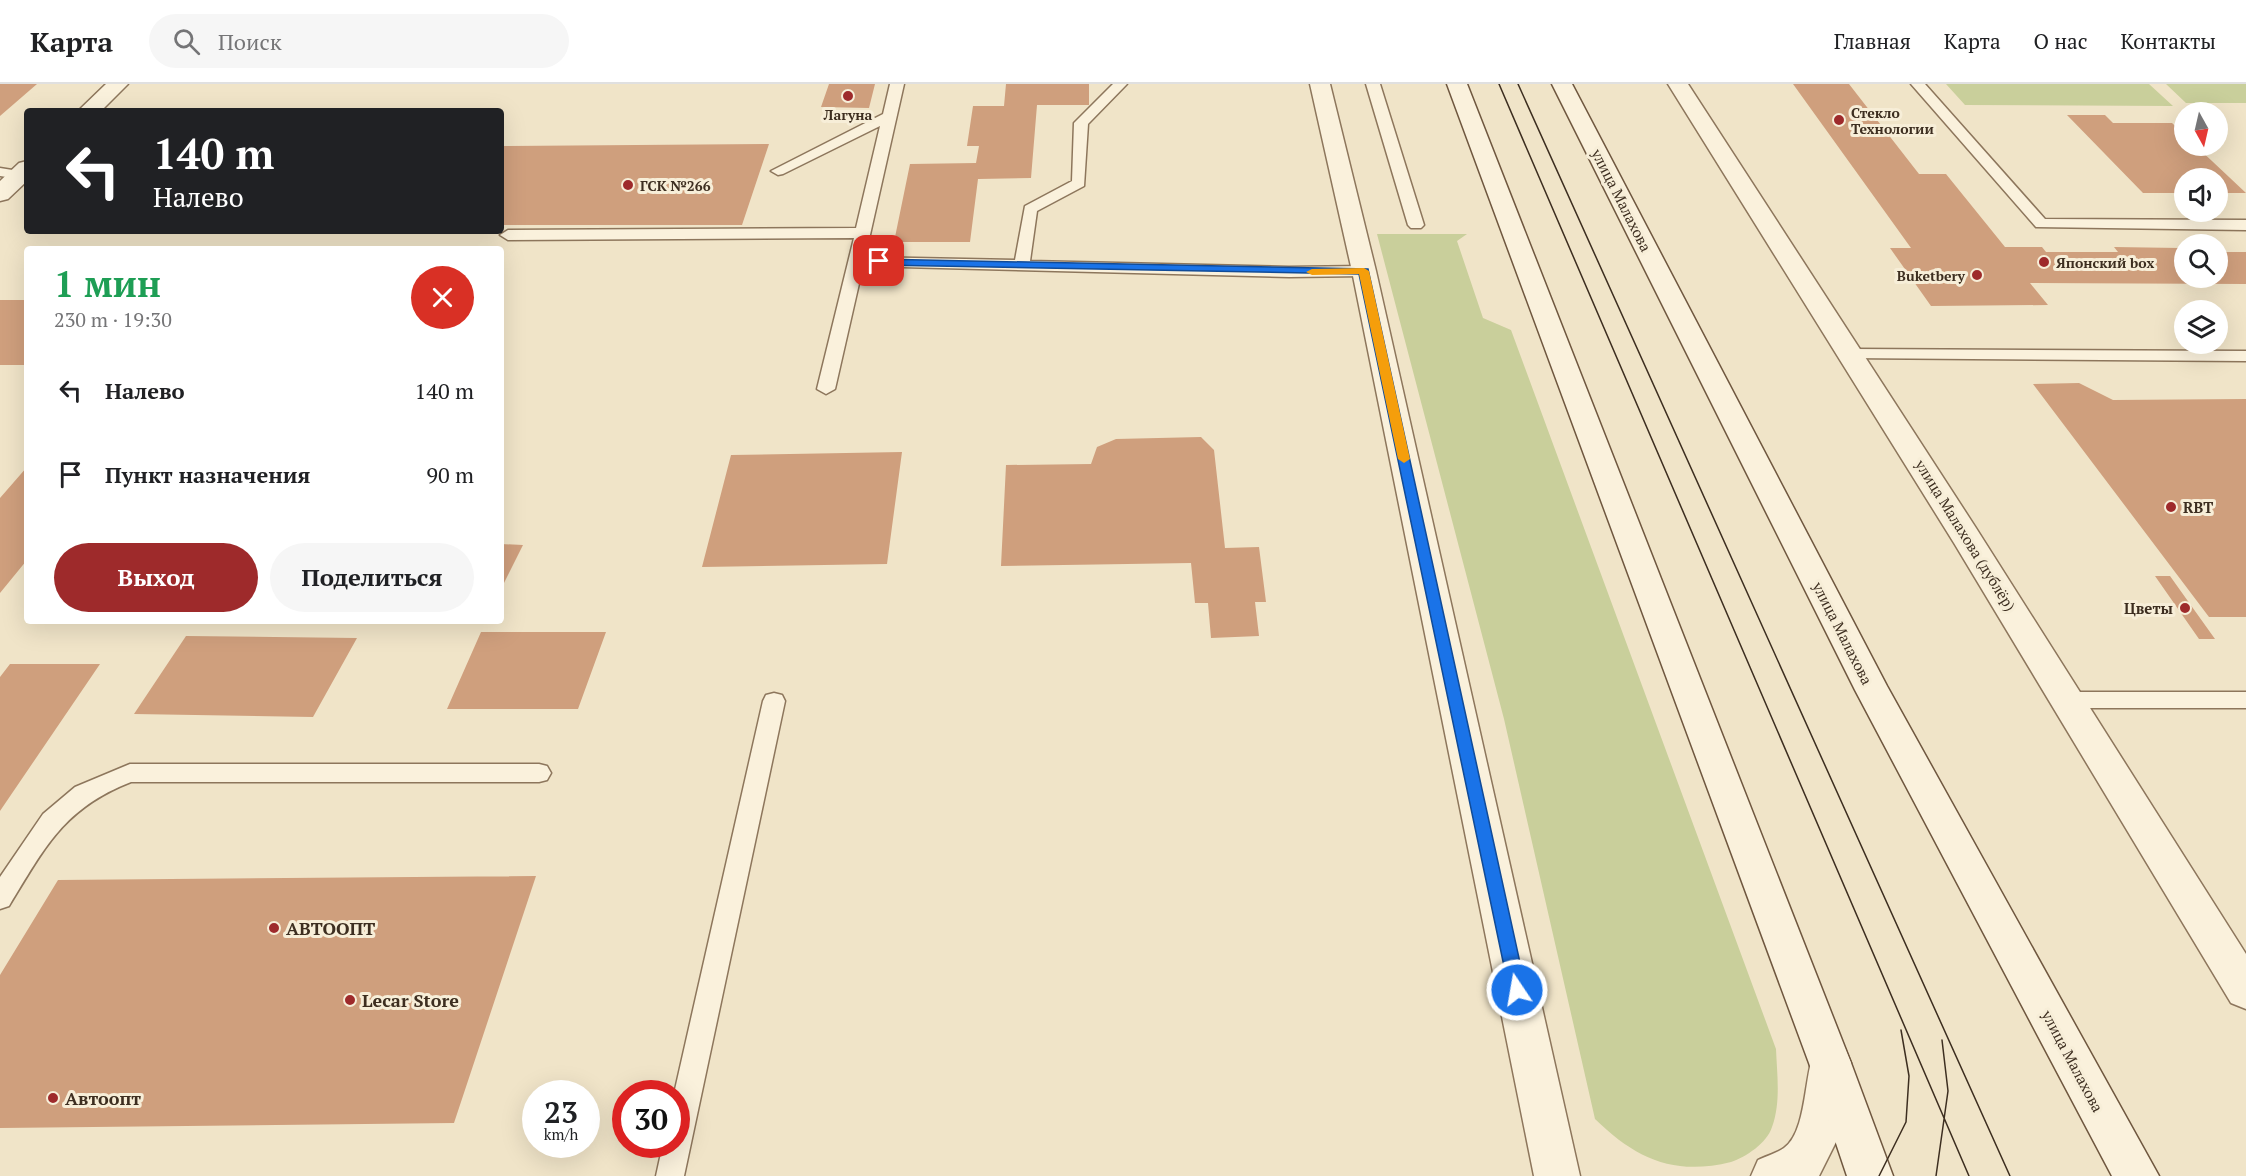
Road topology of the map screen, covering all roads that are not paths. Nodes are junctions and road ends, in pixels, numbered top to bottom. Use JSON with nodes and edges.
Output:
{"nodes":[{"id":1,"x":118,"y":84,"type":"edge"},
{"id":2,"x":897,"y":84,"type":"edge"},
{"id":3,"x":1120,"y":84,"type":"edge"},
{"id":4,"x":1320,"y":84,"type":"edge"},
{"id":5,"x":1373,"y":84,"type":"edge"},
{"id":6,"x":1457,"y":84,"type":"edge"},
{"id":7,"x":1562,"y":84,"type":"edge"},
{"id":8,"x":1678,"y":84,"type":"edge"},
{"id":9,"x":1918,"y":84,"type":"edge"},
{"id":10,"x":92,"y":108,"type":"edge"},
{"id":11,"x":890,"y":116,"type":"junction"},
{"id":12,"x":778,"y":171,"type":"dead end"},
{"id":13,"x":16,"y":172,"type":"edge"},
{"id":14,"x":0,"y":194,"type":"edge"},
{"id":15,"x":1416,"y":225,"type":"dead end"},
{"id":16,"x":2246,"y":225,"type":"edge"},
{"id":17,"x":862,"y":233,"type":"junction"},
{"id":18,"x":508,"y":235,"type":"dead end"},
{"id":19,"x":856,"y":261,"type":"junction"},
{"id":20,"x":1022,"y":264,"type":"junction"},
{"id":21,"x":1364,"y":271,"type":"junction"},
{"id":22,"x":1852,"y":354,"type":"junction"},
{"id":23,"x":2246,"y":356,"type":"edge"},
{"id":24,"x":826,"y":389,"type":"dead end"},
{"id":25,"x":774,"y":700,"type":"dead end"},
{"id":26,"x":2070,"y":700,"type":"junction"},
{"id":27,"x":2246,"y":700,"type":"edge"},
{"id":28,"x":539,"y":773,"type":"dead end"},
{"id":29,"x":0,"y":898,"type":"edge"},
{"id":30,"x":2246,"y":990,"type":"edge"},
{"id":31,"x":1830,"y":1063,"type":"junction"},
{"id":32,"x":670,"y":1176,"type":"edge"},
{"id":33,"x":1557,"y":1176,"type":"edge"},
{"id":34,"x":1774,"y":1176,"type":"edge"},
{"id":35,"x":1870,"y":1176,"type":"edge"},
{"id":36,"x":2136,"y":1176,"type":"edge"}],
"edges":[{"from":1,"to":10,"type":"street"},
{"from":2,"to":11,"type":"lane"},
{"from":3,"to":20,"type":"lane"},
{"from":4,"to":21,"type":"street"},
{"from":5,"to":15,"type":"lane"},
{"from":6,"to":31,"type":"street"},
{"from":7,"to":36,"type":"street","name":"улица Малахова"},
{"from":8,"to":22,"type":"street","name":"улица Малахова (дублёр)"},
{"from":9,"to":16,"type":"lane"},
{"from":11,"to":12,"type":"lane"},
{"from":11,"to":17,"type":"lane"},
{"from":13,"to":14,"type":"street"},
{"from":17,"to":18,"type":"lane"},
{"from":17,"to":19,"type":"lane"},
{"from":19,"to":20,"type":"lane"},
{"from":19,"to":24,"type":"lane"},
{"from":20,"to":21,"type":"lane"},
{"from":21,"to":33,"type":"street"},
{"from":22,"to":23,"type":"lane"},
{"from":22,"to":26,"type":"street","name":"улица Малахова (дублёр)"},
{"from":25,"to":32,"type":"lane"},
{"from":26,"to":27,"type":"lane"},
{"from":26,"to":30,"type":"street","name":"улица Малахова (дублёр)"},
{"from":28,"to":29,"type":"lane"},
{"from":31,"to":34,"type":"street"},
{"from":31,"to":35,"type":"street"}]}
